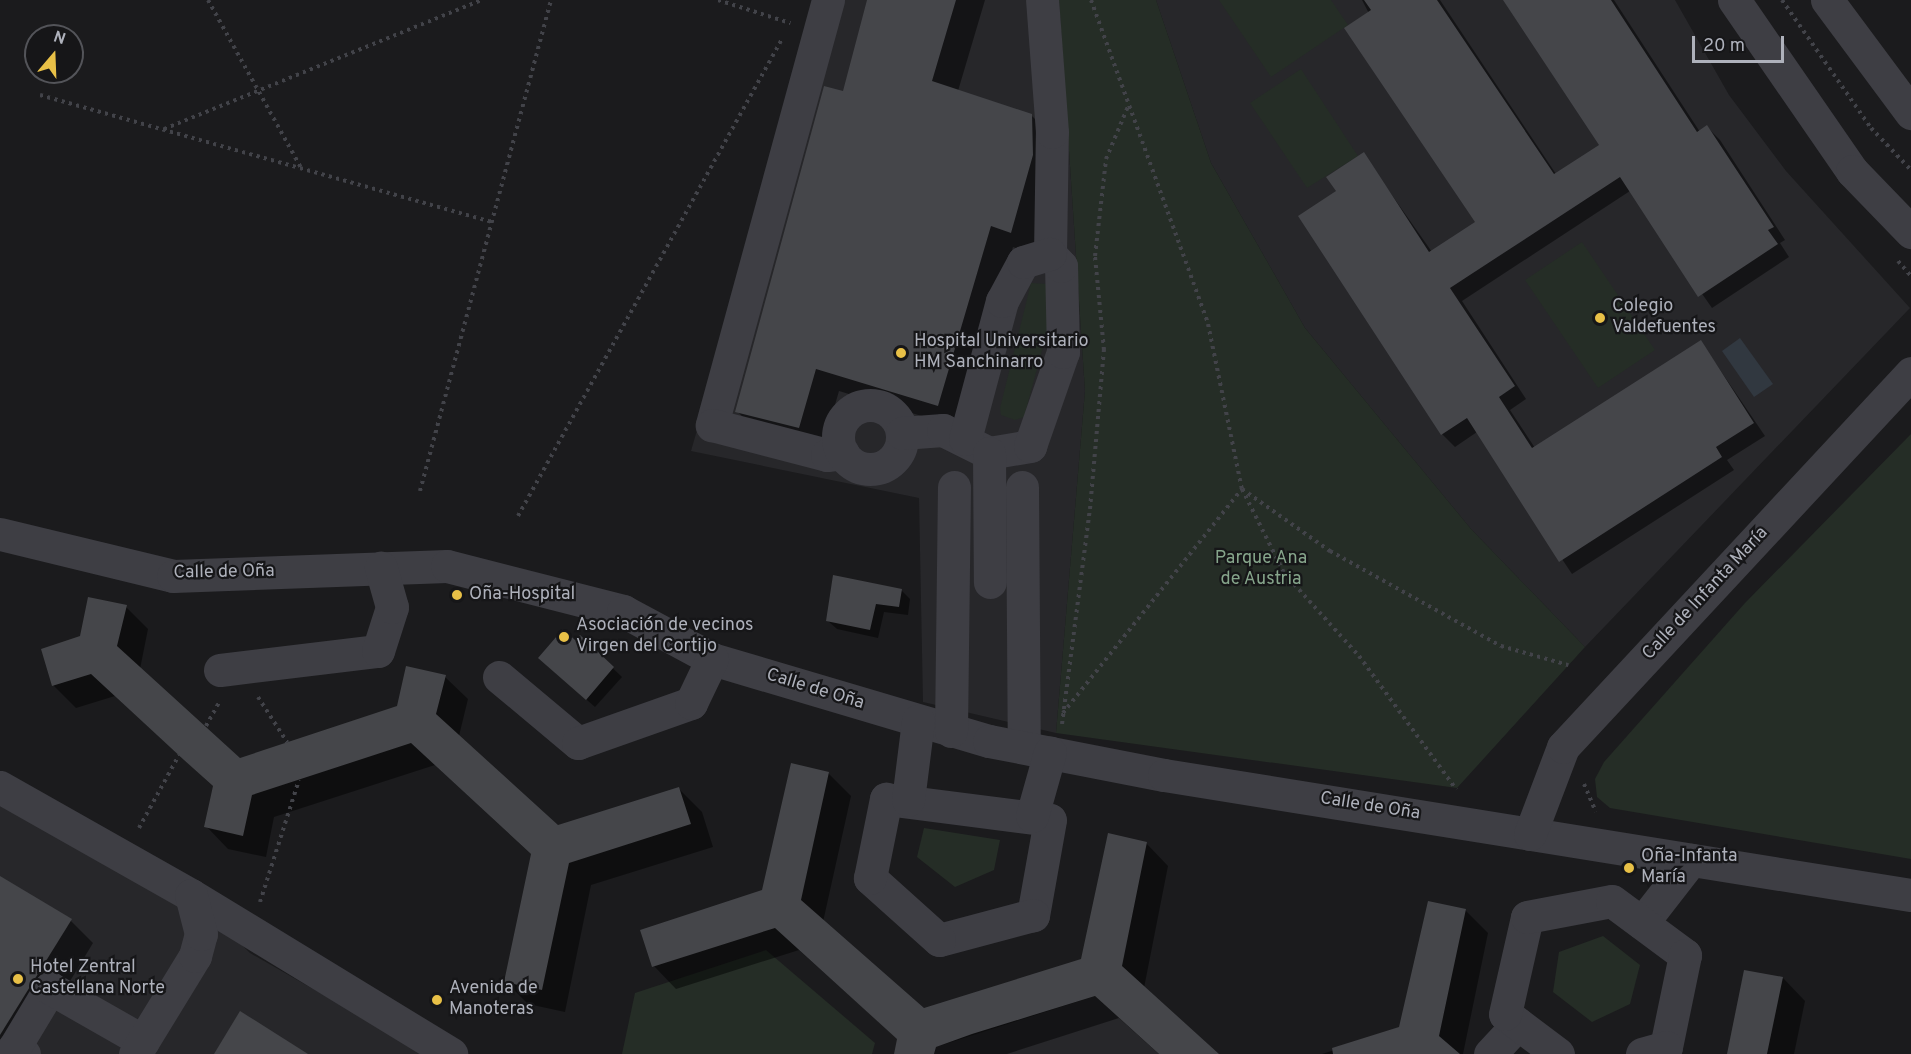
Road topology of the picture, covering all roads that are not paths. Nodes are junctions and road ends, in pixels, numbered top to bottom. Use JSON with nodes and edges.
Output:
{"nodes":[{"id":1,"x":828,"y":0,"type":"edge"},
{"id":2,"x":1042,"y":0,"type":"edge"},
{"id":3,"x":1734,"y":0,"type":"edge"},
{"id":4,"x":1827,"y":0,"type":"edge"},
{"id":5,"x":1911,"y":113,"type":"edge"},
{"id":6,"x":1911,"y":232,"type":"edge"},
{"id":7,"x":1050,"y":254,"type":"junction"},
{"id":8,"x":1911,"y":373,"type":"edge"},
{"id":9,"x":902,"y":433,"type":"junction"},
{"id":10,"x":977,"y":446,"type":"junction"},
{"id":11,"x":843,"y":453,"type":"junction"},
{"id":12,"x":954,"y":487,"type":"dead end"},
{"id":13,"x":1022,"y":487,"type":"dead end"},
{"id":14,"x":0,"y":534,"type":"edge"},
{"id":15,"x":381,"y":568,"type":"junction"},
{"id":16,"x":990,"y":582,"type":"junction"},
{"id":17,"x":954,"y":596,"type":"junction"},
{"id":18,"x":1023,"y":603,"type":"junction"},
{"id":19,"x":712,"y":659,"type":"junction"},
{"id":20,"x":220,"y":670,"type":"dead end"},
{"id":21,"x":499,"y":677,"type":"dead end"},
{"id":22,"x":918,"y":721,"type":"junction"},
{"id":23,"x":951,"y":731,"type":"junction"},
{"id":24,"x":1037,"y":749,"type":"junction"},
{"id":25,"x":0,"y":787,"type":"edge"},
{"id":26,"x":908,"y":800,"type":"junction"},
{"id":27,"x":1032,"y":816,"type":"junction"},
{"id":28,"x":1530,"y":834,"type":"junction"},
{"id":29,"x":1691,"y":860,"type":"junction"},
{"id":30,"x":191,"y":895,"type":"junction"},
{"id":31,"x":1911,"y":895,"type":"edge"},
{"id":32,"x":1642,"y":923,"type":"junction"},
{"id":33,"x":252,"y":931,"type":"junction"},
{"id":34,"x":195,"y":956,"type":"junction"},
{"id":35,"x":1518,"y":1024,"type":"junction"},
{"id":36,"x":139,"y":1048,"type":"edge"},
{"id":37,"x":24,"y":1054,"type":"edge"},
{"id":38,"x":451,"y":1054,"type":"edge"},
{"id":39,"x":1490,"y":1054,"type":"edge"},
{"id":40,"x":1558,"y":1054,"type":"edge"},
{"id":41,"x":1642,"y":1054,"type":"edge"}],
"edges":[{"from":1,"to":11,"type":"street"},
{"from":2,"to":7,"type":"street"},
{"from":3,"to":6,"type":"street"},
{"from":4,"to":5,"type":"street"},
{"from":7,"to":10,"type":"street"},
{"from":7,"to":10,"type":"street"},
{"from":8,"to":28,"type":"street","name":"Calle de Infanta María"},
{"from":9,"to":10,"type":"street"},
{"from":9,"to":11,"type":"street"},
{"from":9,"to":11,"type":"street"},
{"from":10,"to":16,"type":"street"},
{"from":12,"to":17,"type":"street"},
{"from":13,"to":18,"type":"street"},
{"from":14,"to":15,"type":"street","name":"Calle de Oña"},
{"from":15,"to":19,"type":"street","name":"Calle de Oña"},
{"from":15,"to":20,"type":"street"},
{"from":16,"to":17,"type":"street"},
{"from":16,"to":18,"type":"street"},
{"from":17,"to":23,"type":"street"},
{"from":18,"to":24,"type":"street"},
{"from":19,"to":21,"type":"street"},
{"from":19,"to":22,"type":"street","name":"Calle de Oña"},
{"from":22,"to":23,"type":"street","name":"Calle de Oña"},
{"from":22,"to":26,"type":"street"},
{"from":23,"to":24,"type":"street","name":"Calle de Oña"},
{"from":24,"to":27,"type":"street"},
{"from":24,"to":28,"type":"street","name":"Calle de Oña"},
{"from":25,"to":30,"type":"street"},
{"from":26,"to":27,"type":"street"},
{"from":26,"to":27,"type":"street"},
{"from":28,"to":29,"type":"street","name":"Calle de Oña"},
{"from":29,"to":31,"type":"street","name":"Calle de Oña"},
{"from":29,"to":32,"type":"street"},
{"from":30,"to":33,"type":"street"},
{"from":30,"to":34,"type":"street"},
{"from":32,"to":35,"type":"street"},
{"from":32,"to":41,"type":"street"},
{"from":33,"to":34,"type":"street"},
{"from":33,"to":38,"type":"street"},
{"from":34,"to":36,"type":"street"},
{"from":35,"to":39,"type":"street"},
{"from":35,"to":40,"type":"street"},
{"from":36,"to":37,"type":"street"}]}
